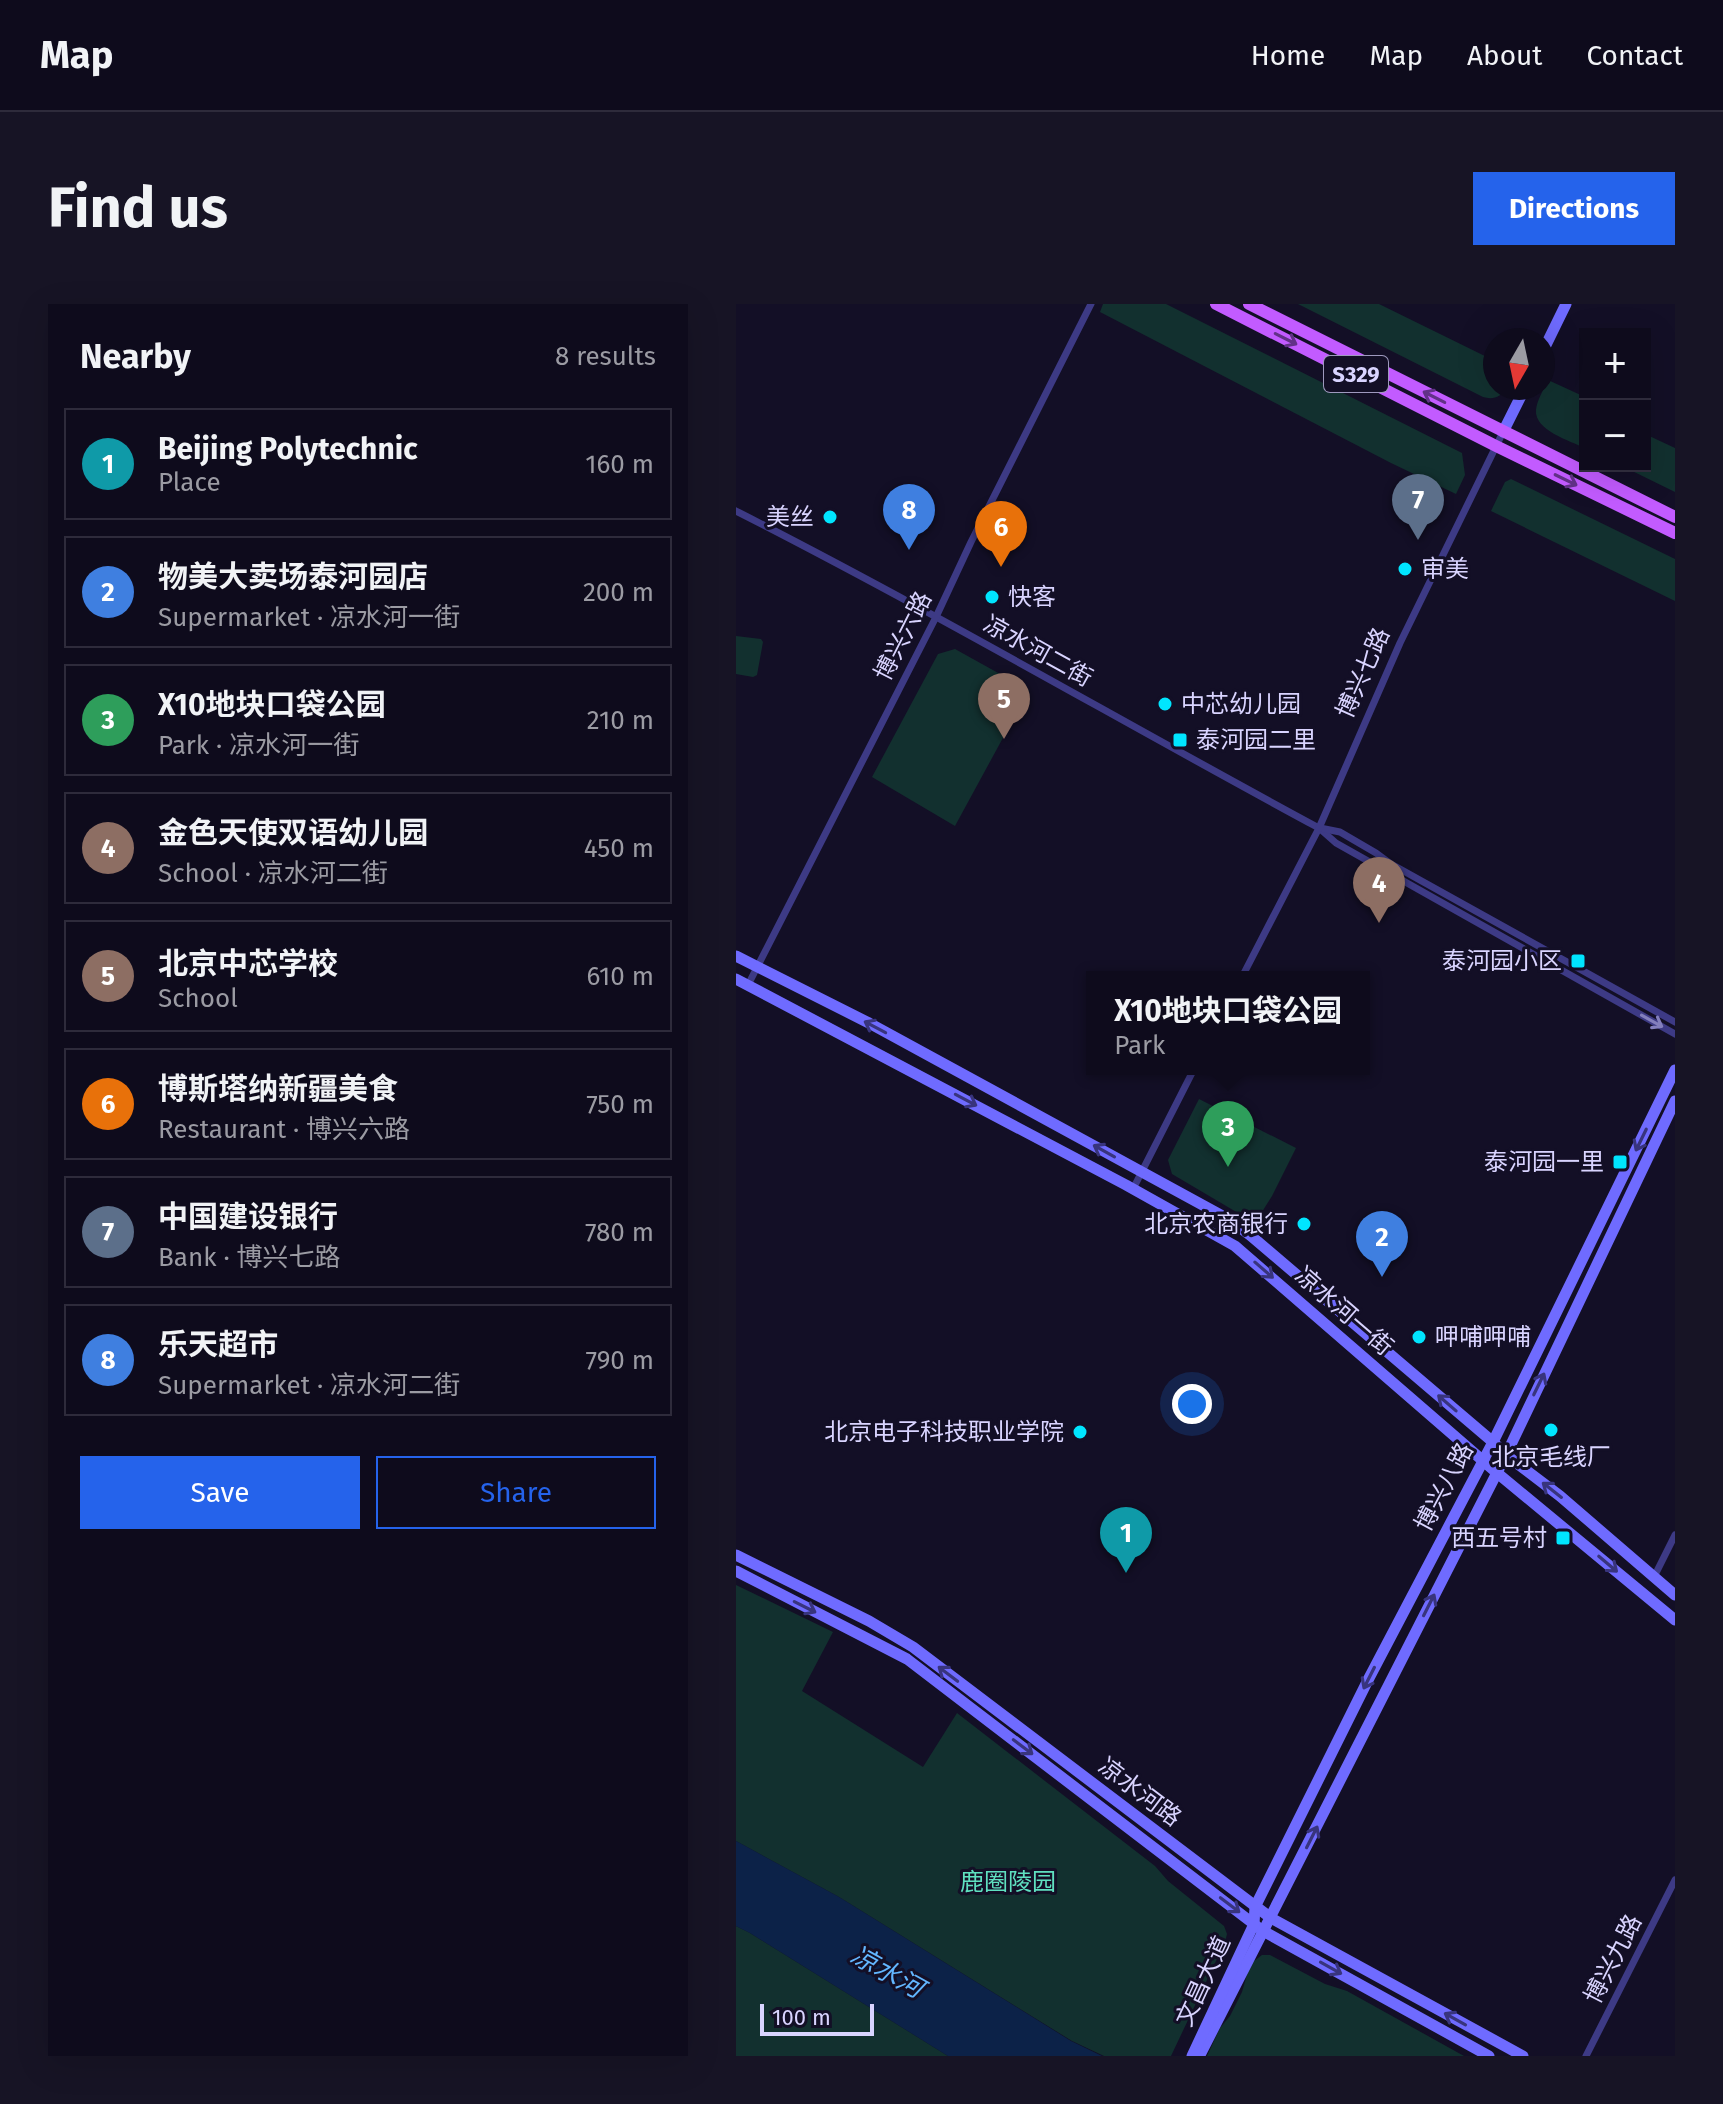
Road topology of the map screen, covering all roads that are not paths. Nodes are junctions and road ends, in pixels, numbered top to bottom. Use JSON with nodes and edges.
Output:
{"nodes":[{"id":1,"x":1091,"y":304,"type":"edge"},
{"id":2,"x":1216,"y":304,"type":"edge"},
{"id":3,"x":1249,"y":304,"type":"edge"},
{"id":4,"x":1566,"y":304,"type":"edge"},
{"id":5,"x":1554,"y":328,"type":"edge"},
{"id":6,"x":1519,"y":400,"type":"edge"},
{"id":7,"x":1503,"y":432,"type":"junction"},
{"id":8,"x":1496,"y":446,"type":"junction"},
{"id":9,"x":736,"y":511,"type":"edge"},
{"id":10,"x":1675,"y":517,"type":"edge"},
{"id":11,"x":1675,"y":533,"type":"edge"},
{"id":12,"x":936,"y":617,"type":"junction"},
{"id":13,"x":1319,"y":828,"type":"junction"},
{"id":14,"x":736,"y":956,"type":"edge"},
{"id":15,"x":757,"y":967,"type":"junction"},
{"id":16,"x":1245,"y":971,"type":"edge"},
{"id":17,"x":736,"y":979,"type":"edge"},
{"id":18,"x":748,"y":985,"type":"junction"},
{"id":19,"x":1675,"y":1022,"type":"edge"},
{"id":20,"x":1675,"y":1034,"type":"edge"},
{"id":21,"x":1675,"y":1070,"type":"edge"},
{"id":22,"x":1191,"y":1075,"type":"edge"},
{"id":23,"x":1675,"y":1101,"type":"edge"},
{"id":24,"x":1142,"y":1171,"type":"junction"},
{"id":25,"x":1133,"y":1189,"type":"junction"},
{"id":26,"x":1178,"y":1191,"type":"junction"},
{"id":27,"x":1167,"y":1209,"type":"junction"},
{"id":28,"x":1493,"y":1442,"type":"junction"},
{"id":29,"x":1506,"y":1455,"type":"junction"},
{"id":30,"x":1483,"y":1460,"type":"junction"},
{"id":31,"x":1496,"y":1472,"type":"junction"},
{"id":32,"x":1675,"y":1535,"type":"edge"},
{"id":33,"x":736,"y":1555,"type":"edge"},
{"id":34,"x":736,"y":1571,"type":"edge"},
{"id":35,"x":1654,"y":1577,"type":"junction"},
{"id":36,"x":1675,"y":1595,"type":"edge"},
{"id":37,"x":1675,"y":1620,"type":"edge"},
{"id":38,"x":1675,"y":1880,"type":"edge"},
{"id":39,"x":1255,"y":1907,"type":"junction"},
{"id":40,"x":1271,"y":1918,"type":"junction"},
{"id":41,"x":1258,"y":1927,"type":"junction"},
{"id":42,"x":1192,"y":2056,"type":"edge"},
{"id":43,"x":1200,"y":2056,"type":"edge"},
{"id":44,"x":1489,"y":2056,"type":"edge"},
{"id":45,"x":1523,"y":2056,"type":"edge"},
{"id":46,"x":1586,"y":2056,"type":"edge"}],
"edges":[{"from":1,"to":12,"type":"street","name":"博兴六路"},
{"from":2,"to":8,"type":"main road","number":"S329","one_way":true},
{"from":7,"to":3,"type":"main road","number":"S329","one_way":true},
{"from":4,"to":5,"type":"main road"},
{"from":6,"to":7,"type":"main road","name":"博兴七路"},
{"from":7,"to":8,"type":"street","name":"博兴七路"},
{"from":7,"to":10,"type":"main road","number":"S329"},
{"from":8,"to":11,"type":"main road","number":"S329","one_way":true},
{"from":8,"to":13,"type":"street","name":"博兴七路"},
{"from":9,"to":12,"type":"street","name":"凉水河二街"},
{"from":12,"to":13,"type":"street","name":"凉水河二街"},
{"from":12,"to":15,"type":"street","name":"博兴六路"},
{"from":13,"to":16,"type":"street","name":"博兴七路"},
{"from":13,"to":19,"type":"street","name":"凉水河二街"},
{"from":13,"to":20,"type":"street","name":"凉水河二街","one_way":true},
{"from":14,"to":15,"type":"main road","name":"凉水河一街"},
{"from":15,"to":18,"type":"street","name":"博兴六路"},
{"from":24,"to":15,"type":"main road","name":"凉水河一街","one_way":true},
{"from":17,"to":18,"type":"main road","name":"凉水河一街"},
{"from":18,"to":25,"type":"main road","name":"凉水河一街","one_way":true},
{"from":21,"to":28,"type":"main road","name":"博兴八路","one_way":true},
{"from":22,"to":24,"type":"street"},
{"from":29,"to":23,"type":"main road","name":"博兴八路","one_way":true},
{"from":24,"to":25,"type":"street"},
{"from":24,"to":26,"type":"main road","name":"凉水河一街"},
{"from":25,"to":27,"type":"main road","name":"凉水河一街"},
{"from":26,"to":27,"type":"main road"},
{"from":28,"to":26,"type":"main road","name":"凉水河一街","one_way":true},
{"from":27,"to":30,"type":"main road","name":"凉水河一街","one_way":true},
{"from":28,"to":29,"type":"main road","name":"凉水河一街"},
{"from":28,"to":30,"type":"main road","name":"博兴八路"},
{"from":29,"to":31,"type":"main road","name":"博兴八路"},
{"from":35,"to":29,"type":"main road","name":"凉水河一街","one_way":true},
{"from":30,"to":31,"type":"main road","name":"凉水河一街"},
{"from":30,"to":39,"type":"main road","name":"博兴八路","one_way":true},
{"from":31,"to":37,"type":"main road","name":"凉水河一街","one_way":true},
{"from":40,"to":31,"type":"main road","name":"博兴八路","one_way":true},
{"from":32,"to":35,"type":"street"},
{"from":39,"to":33,"type":"main road","name":"凉水河路","one_way":true},
{"from":34,"to":41,"type":"main road","name":"凉水河路","one_way":true},
{"from":35,"to":36,"type":"main road","name":"凉水河一街"},
{"from":38,"to":46,"type":"street","name":"博兴九路"},
{"from":39,"to":40,"type":"main road","name":"凉水河路"},
{"from":39,"to":41,"type":"main road","name":"博兴八路"},
{"from":40,"to":41,"type":"main road","name":"博兴八路"},
{"from":45,"to":40,"type":"main road","name":"凉水河路","one_way":true},
{"from":41,"to":42,"type":"main road","name":"文昌大道"},
{"from":41,"to":43,"type":"main road","name":"文昌大道"},
{"from":41,"to":44,"type":"main road","name":"凉水河路","one_way":true}]}
